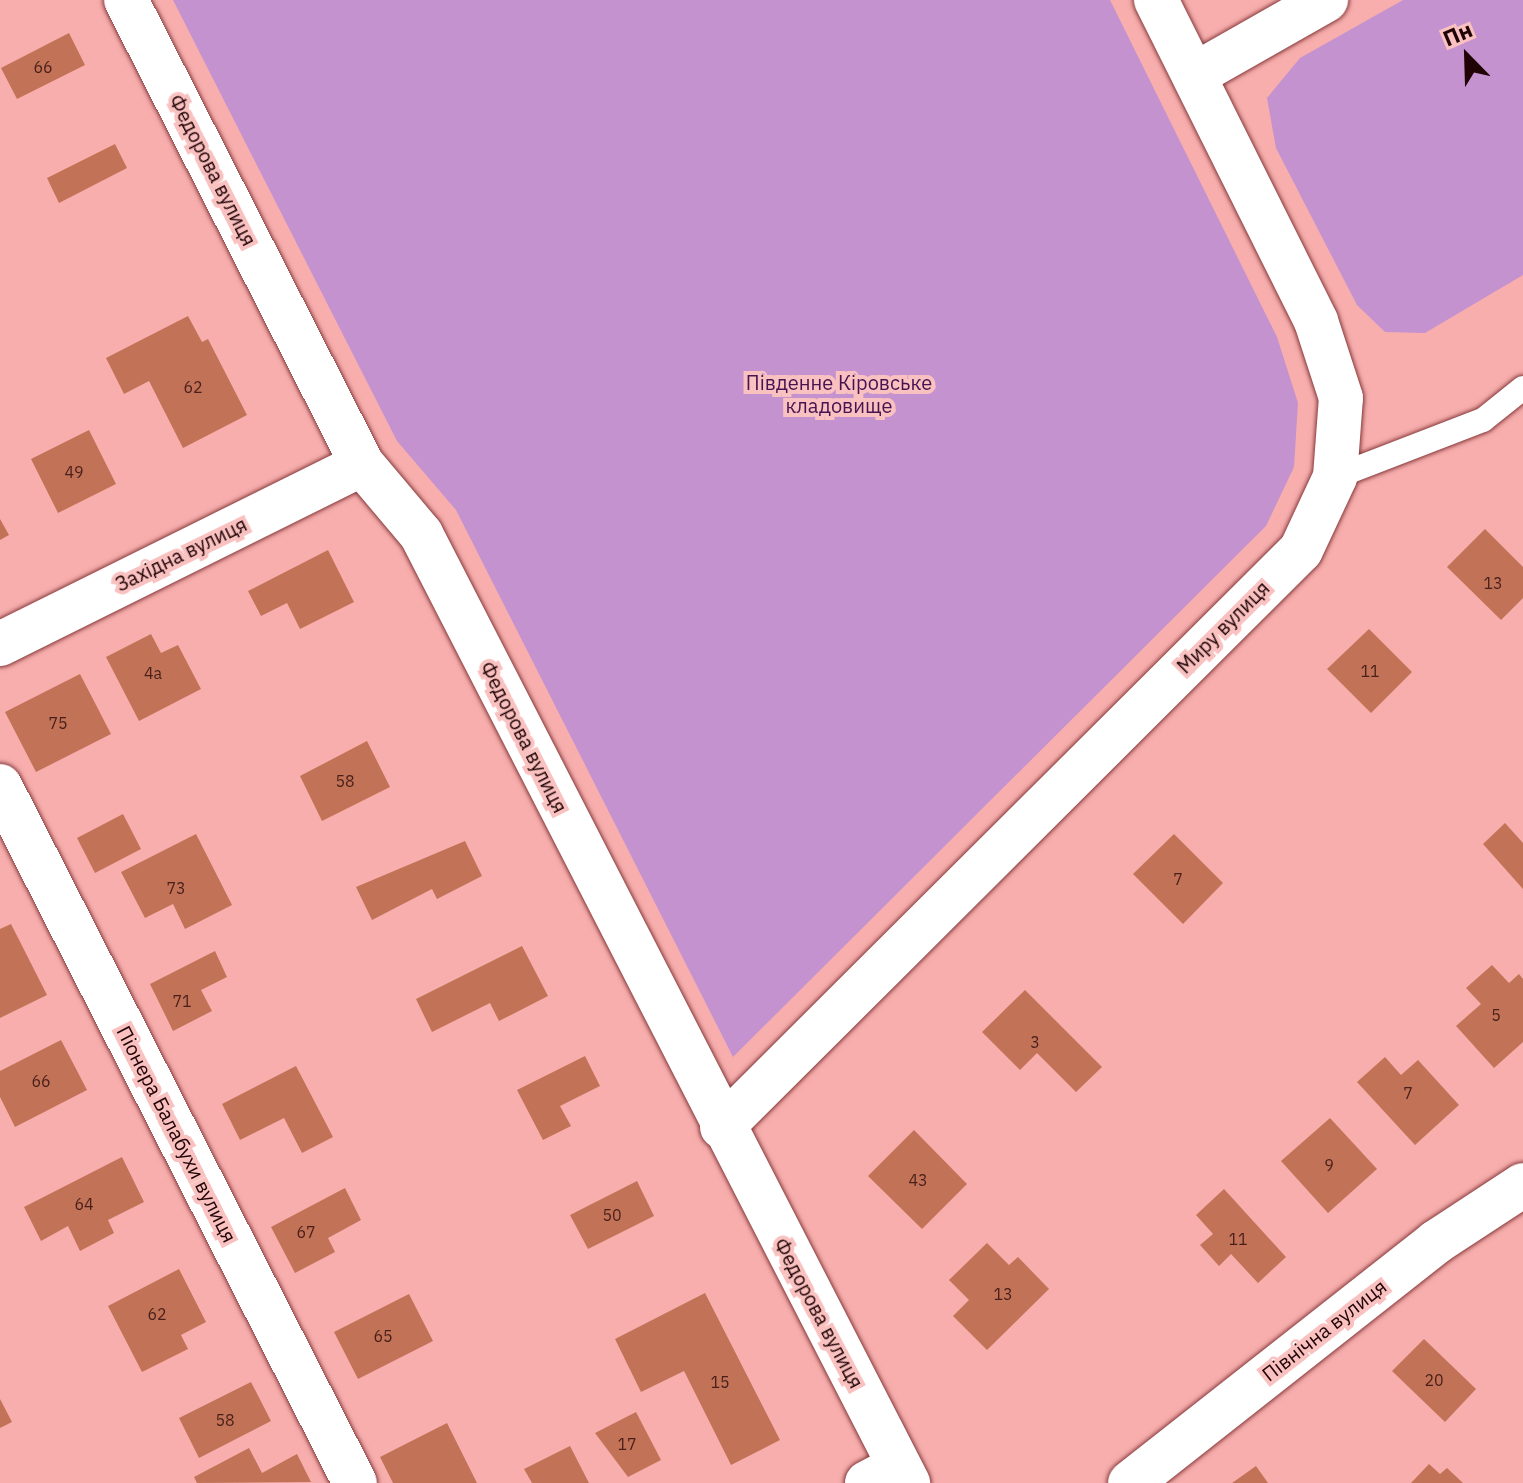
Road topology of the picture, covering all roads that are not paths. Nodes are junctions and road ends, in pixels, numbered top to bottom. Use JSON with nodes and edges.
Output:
{"nodes":[{"id":1,"x":126,"y":0,"type":"edge"},
{"id":2,"x":1156,"y":0,"type":"edge"},
{"id":3,"x":1326,"y":0,"type":"edge"},
{"id":4,"x":1194,"y":75,"type":"junction"},
{"id":5,"x":1523,"y":388,"type":"edge"},
{"id":6,"x":362,"y":464,"type":"junction"},
{"id":7,"x":1335,"y":477,"type":"junction"},
{"id":8,"x":0,"y":644,"type":"edge"},
{"id":9,"x":0,"y":786,"type":"edge"},
{"id":10,"x":722,"y":1127,"type":"junction"},
{"id":11,"x":1523,"y":1185,"type":"edge"},
{"id":12,"x":891,"y":1477,"type":"edge"},
{"id":13,"x":355,"y":1483,"type":"edge"},
{"id":14,"x":1130,"y":1483,"type":"edge"}],
"edges":[{"from":1,"to":6,"type":"street","name":"Федорова вулиця"},
{"from":2,"to":4,"type":"street","name":"Миру вулиця"},
{"from":3,"to":4,"type":"street"},
{"from":4,"to":7,"type":"street","name":"Миру вулиця"},
{"from":5,"to":7,"type":"lane"},
{"from":6,"to":8,"type":"street","name":"Західна вулиця"},
{"from":6,"to":10,"type":"street","name":"Федорова вулиця"},
{"from":7,"to":10,"type":"street","name":"Миру вулиця"},
{"from":9,"to":13,"type":"street","name":"Піонера Балабухи вулиця"},
{"from":10,"to":12,"type":"street","name":"Федорова вулиця"},
{"from":11,"to":14,"type":"street","name":"Північна вулиця"}]}
